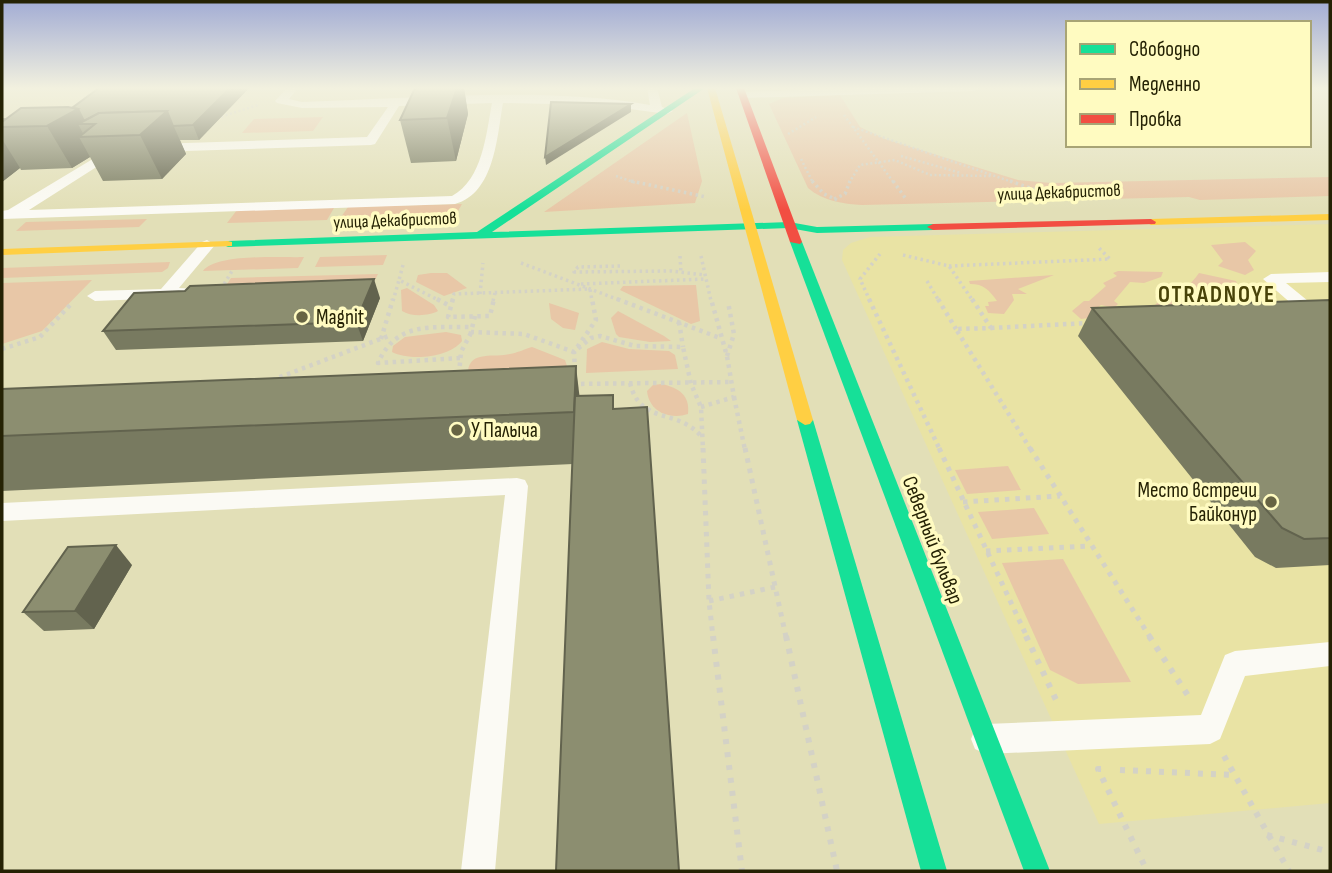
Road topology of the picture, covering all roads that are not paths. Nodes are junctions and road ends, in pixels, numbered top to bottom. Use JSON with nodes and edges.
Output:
{"nodes":[{"id":1,"x":379,"y":129,"type":"edge"},
{"id":2,"x":492,"y":129,"type":"edge"},
{"id":3,"x":636,"y":129,"type":"edge"},
{"id":4,"x":723,"y":129,"type":"edge"},
{"id":5,"x":754,"y":129,"type":"edge"},
{"id":6,"x":117,"y":147,"type":"edge"},
{"id":7,"x":144,"y":148,"type":"edge"},
{"id":8,"x":1330,"y":204,"type":"edge"},
{"id":9,"x":5,"y":217,"type":"edge"},
{"id":10,"x":1330,"y":217,"type":"edge"},
{"id":11,"x":789,"y":225,"type":"junction"},
{"id":12,"x":752,"y":226,"type":"junction"},
{"id":13,"x":477,"y":236,"type":"junction"},
{"id":14,"x":206,"y":244,"type":"junction"},
{"id":15,"x":2,"y":252,"type":"edge"},
{"id":16,"x":1330,"y":277,"type":"edge"},
{"id":17,"x":218,"y":292,"type":"edge"},
{"id":18,"x":166,"y":294,"type":"junction"},
{"id":19,"x":86,"y":296,"type":"road end"},
{"id":20,"x":1330,"y":328,"type":"edge"},
{"id":21,"x":2,"y":512,"type":"edge"},
{"id":22,"x":1330,"y":654,"type":"edge"},
{"id":23,"x":986,"y":739,"type":"junction"},
{"id":24,"x":478,"y":871,"type":"edge"},
{"id":25,"x":934,"y":871,"type":"edge"},
{"id":26,"x":1037,"y":871,"type":"edge"}],
"edges":[{"from":1,"to":7,"type":"lane"},
{"from":2,"to":9,"type":"lane"},
{"from":3,"to":13,"type":"main road"},
{"from":4,"to":12,"type":"main road"},
{"from":5,"to":11,"type":"main road","name":"Северный бульвар"},
{"from":6,"to":9,"type":"lane"},
{"from":8,"to":11,"type":"main road","name":"улица Декабристов"},
{"from":10,"to":11,"type":"main road","name":"улица Декабристов"},
{"from":11,"to":12,"type":"main road","name":"улица Декабристов"},
{"from":11,"to":23,"type":"main road","name":"Северный бульвар"},
{"from":12,"to":13,"type":"main road","name":"улица Декабристов"},
{"from":12,"to":25,"type":"main road"},
{"from":13,"to":14,"type":"main road","name":"улица Декабристов"},
{"from":14,"to":15,"type":"main road","name":"улица Декабристов"},
{"from":14,"to":18,"type":"lane"},
{"from":16,"to":20,"type":"lane"},
{"from":17,"to":18,"type":"lane"},
{"from":18,"to":19,"type":"lane"},
{"from":21,"to":24,"type":"lane"},
{"from":22,"to":23,"type":"lane"},
{"from":23,"to":26,"type":"main road","name":"Северный бульвар"}]}
